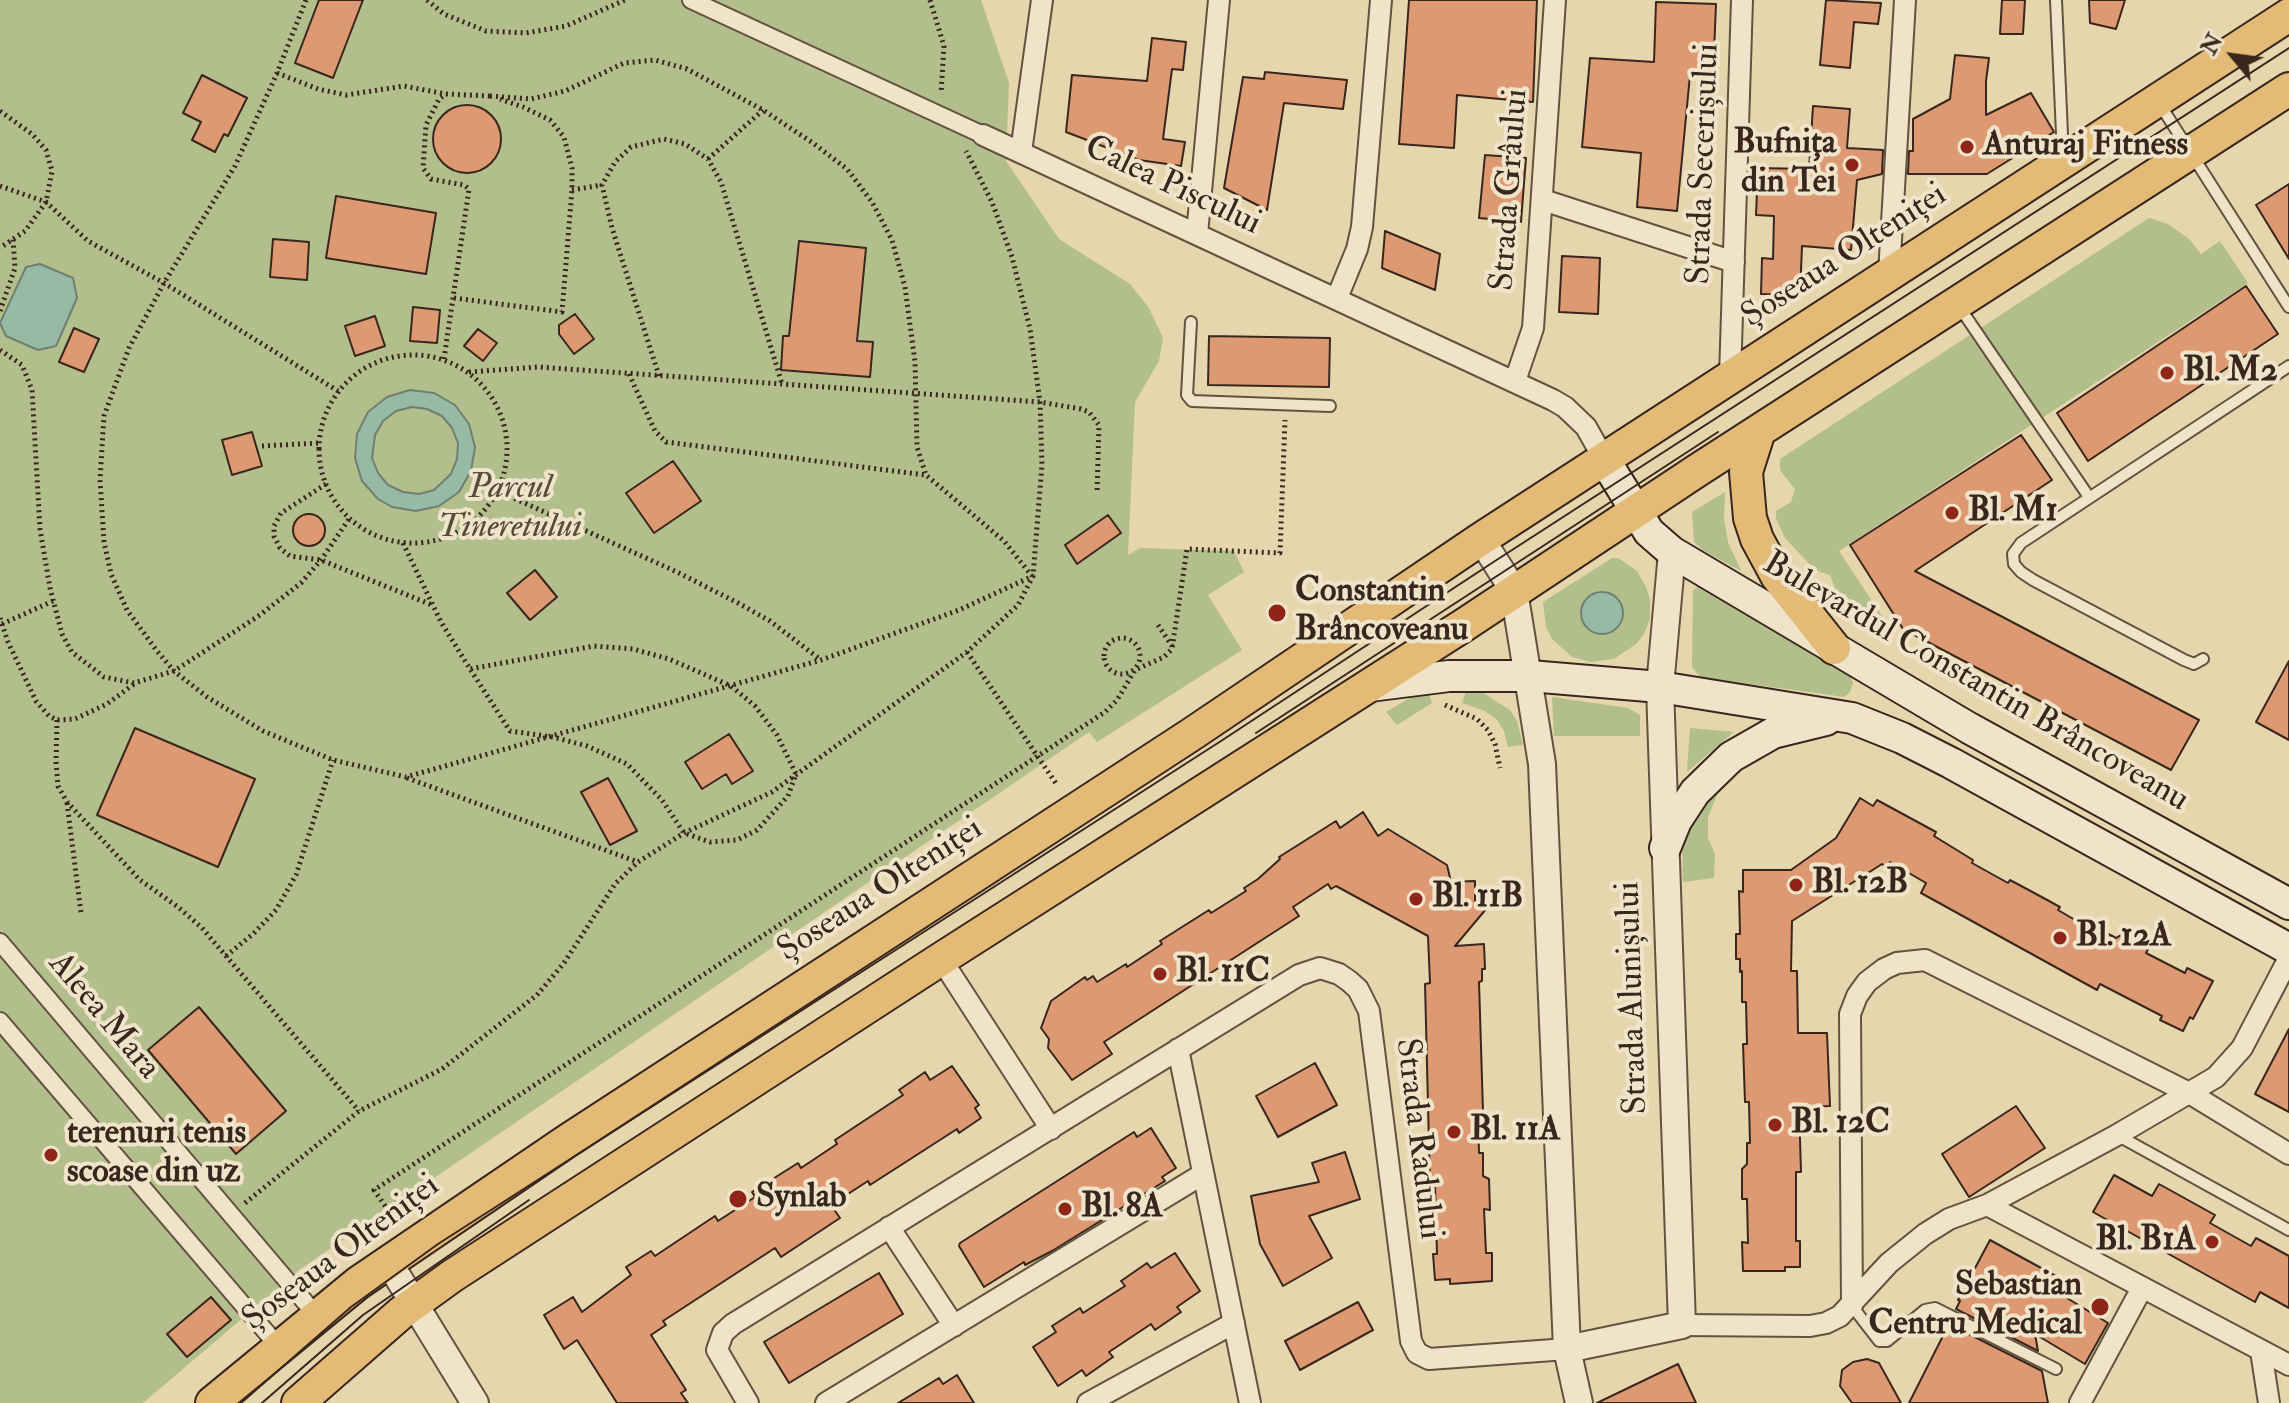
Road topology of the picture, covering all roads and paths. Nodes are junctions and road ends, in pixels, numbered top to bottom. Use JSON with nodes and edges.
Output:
{"nodes":[{"id":1,"x":306,"y":0,"type":"edge"},
{"id":2,"x":427,"y":0,"type":"edge"},
{"id":3,"x":625,"y":0,"type":"edge"},
{"id":4,"x":691,"y":0,"type":"edge"},
{"id":5,"x":930,"y":0,"type":"edge"},
{"id":6,"x":1042,"y":0,"type":"edge"},
{"id":7,"x":1219,"y":0,"type":"edge"},
{"id":8,"x":1381,"y":0,"type":"edge"},
{"id":9,"x":1555,"y":0,"type":"edge"},
{"id":10,"x":1742,"y":0,"type":"edge"},
{"id":11,"x":1905,"y":0,"type":"edge"},
{"id":12,"x":2056,"y":0,"type":"edge"},
{"id":13,"x":2289,"y":15,"type":"edge"},
{"id":14,"x":277,"y":73,"type":"junction"},
{"id":15,"x":2289,"y":89,"type":"edge"},
{"id":16,"x":446,"y":94,"type":"junction"},
{"id":17,"x":490,"y":96,"type":"junction"},
{"id":18,"x":2157,"y":101,"type":"junction"},
{"id":19,"x":763,"y":110,"type":"junction"},
{"id":20,"x":0,"y":111,"type":"edge"},
{"id":21,"x":938,"y":114,"type":"junction"},
{"id":22,"x":983,"y":135,"type":"joint"},
{"id":23,"x":1021,"y":152,"type":"junction"},
{"id":24,"x":2191,"y":153,"type":"junction"},
{"id":25,"x":708,"y":159,"type":"junction"},
{"id":26,"x":2064,"y":162,"type":"junction"},
{"id":27,"x":602,"y":185,"type":"junction"},
{"id":28,"x":0,"y":186,"type":"edge"},
{"id":29,"x":572,"y":190,"type":"junction"},
{"id":30,"x":1543,"y":200,"type":"junction"},
{"id":31,"x":46,"y":202,"type":"junction"},
{"id":32,"x":1197,"y":234,"type":"junction"},
{"id":33,"x":13,"y":239,"type":"junction"},
{"id":34,"x":0,"y":248,"type":"edge"},
{"id":35,"x":1734,"y":262,"type":"junction"},
{"id":36,"x":1889,"y":274,"type":"junction"},
{"id":37,"x":164,"y":283,"type":"junction"},
{"id":38,"x":454,"y":298,"type":"junction"},
{"id":39,"x":1337,"y":298,"type":"junction"},
{"id":40,"x":1957,"y":303,"type":"junction"},
{"id":41,"x":2289,"y":307,"type":"edge"},
{"id":42,"x":0,"y":311,"type":"edge"},
{"id":43,"x":1191,"y":322,"type":"dead end"},
{"id":44,"x":0,"y":350,"type":"edge"},
{"id":45,"x":444,"y":359,"type":"junction"},
{"id":46,"x":2289,"y":366,"type":"edge"},
{"id":47,"x":469,"y":372,"type":"junction"},
{"id":48,"x":629,"y":374,"type":"junction"},
{"id":49,"x":659,"y":376,"type":"junction"},
{"id":50,"x":1730,"y":377,"type":"junction"},
{"id":51,"x":1515,"y":381,"type":"junction"},
{"id":52,"x":782,"y":384,"type":"junction"},
{"id":53,"x":338,"y":391,"type":"junction"},
{"id":54,"x":916,"y":393,"type":"junction"},
{"id":55,"x":1040,"y":402,"type":"junction"},
{"id":56,"x":1330,"y":406,"type":"dead end"},
{"id":57,"x":1285,"y":418,"type":"dead end"},
{"id":58,"x":1759,"y":431,"type":"junction"},
{"id":59,"x":319,"y":443,"type":"junction"},
{"id":60,"x":262,"y":446,"type":"dead end"},
{"id":61,"x":1604,"y":459,"type":"junction"},
{"id":62,"x":926,"y":475,"type":"junction"},
{"id":63,"x":326,"y":484,"type":"junction"},
{"id":64,"x":498,"y":491,"type":"junction"},
{"id":65,"x":1097,"y":494,"type":"dead end"},
{"id":66,"x":2089,"y":497,"type":"junction"},
{"id":67,"x":1635,"y":512,"type":"junction"},
{"id":68,"x":349,"y":519,"type":"junction"},
{"id":69,"x":1481,"y":539,"type":"junction"},
{"id":70,"x":403,"y":543,"type":"junction"},
{"id":71,"x":1672,"y":552,"type":"junction"},
{"id":72,"x":321,"y":560,"type":"junction"},
{"id":73,"x":1033,"y":576,"type":"junction"},
{"id":74,"x":1514,"y":591,"type":"junction"},
{"id":75,"x":53,"y":601,"type":"junction"},
{"id":76,"x":433,"y":605,"type":"junction"},
{"id":77,"x":1,"y":621,"type":"edge"},
{"id":78,"x":1158,"y":625,"type":"dead end"},
{"id":79,"x":1172,"y":646,"type":"junction"},
{"id":80,"x":1834,"y":648,"type":"junction"},
{"id":81,"x":967,"y":652,"type":"junction"},
{"id":82,"x":2203,"y":659,"type":"dead end"},
{"id":83,"x":821,"y":660,"type":"junction"},
{"id":84,"x":470,"y":669,"type":"junction"},
{"id":85,"x":1135,"y":670,"type":"junction"},
{"id":86,"x":174,"y":671,"type":"junction"},
{"id":87,"x":1530,"y":676,"type":"junction"},
{"id":88,"x":134,"y":683,"type":"junction"},
{"id":89,"x":731,"y":686,"type":"junction"},
{"id":90,"x":1368,"y":686,"type":"junction"},
{"id":91,"x":1660,"y":687,"type":"junction"},
{"id":92,"x":1441,"y":703,"type":"dead end"},
{"id":93,"x":1852,"y":718,"type":"junction"},
{"id":94,"x":57,"y":720,"type":"junction"},
{"id":95,"x":553,"y":737,"type":"junction"},
{"id":96,"x":1037,"y":756,"type":"junction"},
{"id":97,"x":333,"y":760,"type":"junction"},
{"id":98,"x":1500,"y":768,"type":"dead end"},
{"id":99,"x":796,"y":774,"type":"junction"},
{"id":100,"x":406,"y":777,"type":"junction"},
{"id":101,"x":1057,"y":785,"type":"dead end"},
{"id":102,"x":67,"y":802,"type":"junction"},
{"id":103,"x":684,"y":833,"type":"junction"},
{"id":104,"x":1665,"y":848,"type":"junction"},
{"id":105,"x":638,"y":862,"type":"junction"},
{"id":106,"x":2289,"y":904,"type":"edge"},
{"id":107,"x":81,"y":913,"type":"dead end"},
{"id":108,"x":0,"y":942,"type":"edge"},
{"id":109,"x":2289,"y":949,"type":"edge"},
{"id":110,"x":226,"y":956,"type":"junction"},
{"id":111,"x":2289,"y":958,"type":"edge"},
{"id":112,"x":941,"y":959,"type":"junction"},
{"id":113,"x":0,"y":1021,"type":"edge"},
{"id":114,"x":1178,"y":1049,"type":"junction"},
{"id":115,"x":2191,"y":1094,"type":"junction"},
{"id":116,"x":359,"y":1111,"type":"junction"},
{"id":117,"x":1051,"y":1129,"type":"junction"},
{"id":118,"x":2117,"y":1135,"type":"junction"},
{"id":119,"x":2289,"y":1154,"type":"edge"},
{"id":120,"x":1203,"y":1174,"type":"junction"},
{"id":121,"x":1987,"y":1205,"type":"junction"},
{"id":122,"x":231,"y":1214,"type":"junction"},
{"id":123,"x":392,"y":1216,"type":"dead end"},
{"id":124,"x":889,"y":1227,"type":"junction"},
{"id":125,"x":2289,"y":1230,"type":"edge"},
{"id":126,"x":388,"y":1261,"type":"junction"},
{"id":127,"x":2142,"y":1288,"type":"junction"},
{"id":128,"x":414,"y":1303,"type":"junction"},
{"id":129,"x":1852,"y":1306,"type":"junction"},
{"id":130,"x":316,"y":1315,"type":"junction"},
{"id":131,"x":1234,"y":1323,"type":"junction"},
{"id":132,"x":1682,"y":1325,"type":"junction"},
{"id":133,"x":954,"y":1326,"type":"junction"},
{"id":134,"x":279,"y":1347,"type":"junction"},
{"id":135,"x":1567,"y":1349,"type":"junction"},
{"id":136,"x":2261,"y":1351,"type":"junction"},
{"id":137,"x":2289,"y":1365,"type":"edge"},
{"id":138,"x":2056,"y":1369,"type":"dead end"},
{"id":139,"x":212,"y":1403,"type":"edge"},
{"id":140,"x":298,"y":1403,"type":"edge"},
{"id":141,"x":475,"y":1403,"type":"edge"},
{"id":142,"x":748,"y":1403,"type":"edge"},
{"id":143,"x":826,"y":1403,"type":"edge"},
{"id":144,"x":1088,"y":1403,"type":"edge"},
{"id":145,"x":1250,"y":1403,"type":"edge"},
{"id":146,"x":1579,"y":1403,"type":"edge"},
{"id":147,"x":2080,"y":1403,"type":"edge"},
{"id":148,"x":2269,"y":1403,"type":"edge"}],
"edges":[{"from":1,"to":14,"type":"path"},
{"from":2,"to":3,"type":"path"},
{"from":4,"to":21,"type":"street","name":"Calea Piscului"},
{"from":5,"to":21,"type":"path"},
{"from":6,"to":23,"type":"street"},
{"from":7,"to":32,"type":"street"},
{"from":8,"to":39,"type":"street"},
{"from":9,"to":30,"type":"street","name":"Strada Grâului"},
{"from":10,"to":35,"type":"street","name":"Strada Secerișului"},
{"from":11,"to":36,"type":"street"},
{"from":12,"to":26,"type":"lane"},
{"from":13,"to":18,"type":"main road","name":"Șoseaua Olteniței"},
{"from":14,"to":16,"type":"path"},
{"from":14,"to":37,"type":"path"},
{"from":15,"to":24,"type":"main road"},
{"from":16,"to":17,"type":"path"},
{"from":16,"to":38,"type":"path"},
{"from":17,"to":19,"type":"path"},
{"from":17,"to":29,"type":"path"},
{"from":18,"to":24,"type":"lane"},
{"from":18,"to":26,"type":"main road","name":"Șoseaua Olteniței"},
{"from":19,"to":25,"type":"path"},
{"from":19,"to":54,"type":"path"},
{"from":20,"to":31,"type":"path"},
{"from":21,"to":22,"type":"street","name":"Calea Piscului"},
{"from":21,"to":55,"type":"path"},
{"from":22,"to":23,"type":"street","name":"Calea Piscului"},
{"from":23,"to":32,"type":"street","name":"Calea Piscului"},
{"from":24,"to":40,"type":"main road"},
{"from":24,"to":41,"type":"lane"},
{"from":25,"to":27,"type":"path"},
{"from":25,"to":52,"type":"path"},
{"from":26,"to":36,"type":"main road","name":"Șoseaua Olteniței"},
{"from":27,"to":29,"type":"path"},
{"from":27,"to":49,"type":"path"},
{"from":28,"to":31,"type":"path"},
{"from":29,"to":38,"type":"path"},
{"from":30,"to":35,"type":"street"},
{"from":30,"to":51,"type":"street","name":"Strada Grâului"},
{"from":31,"to":33,"type":"path"},
{"from":31,"to":37,"type":"path"},
{"from":32,"to":39,"type":"street","name":"Calea Piscului"},
{"from":33,"to":34,"type":"path"},
{"from":33,"to":42,"type":"path"},
{"from":35,"to":50,"type":"street","name":"Strada Secerișului"},
{"from":36,"to":50,"type":"main road","name":"Șoseaua Olteniței"},
{"from":37,"to":53,"type":"path"},
{"from":37,"to":86,"type":"path"},
{"from":38,"to":45,"type":"path"},
{"from":39,"to":51,"type":"street","name":"Calea Piscului"},
{"from":40,"to":58,"type":"main road"},
{"from":40,"to":66,"type":"lane"},
{"from":43,"to":56,"type":"lane"},
{"from":44,"to":75,"type":"path"},
{"from":45,"to":47,"type":"path"},
{"from":45,"to":53,"type":"path"},
{"from":46,"to":66,"type":"lane"},
{"from":47,"to":48,"type":"path"},
{"from":47,"to":64,"type":"path"},
{"from":48,"to":49,"type":"path"},
{"from":48,"to":62,"type":"path"},
{"from":49,"to":52,"type":"path"},
{"from":50,"to":61,"type":"main road","name":"Șoseaua Olteniței"},
{"from":51,"to":61,"type":"street","name":"Calea Piscului"},
{"from":52,"to":54,"type":"path"},
{"from":53,"to":59,"type":"path"},
{"from":54,"to":55,"type":"path"},
{"from":54,"to":62,"type":"path"},
{"from":55,"to":65,"type":"path"},
{"from":55,"to":73,"type":"path"},
{"from":57,"to":79,"type":"path"},
{"from":58,"to":67,"type":"main road"},
{"from":58,"to":80,"type":"main road"},
{"from":59,"to":60,"type":"path"},
{"from":59,"to":63,"type":"path"},
{"from":61,"to":67,"type":"main road"},
{"from":61,"to":69,"type":"main road","name":"Șoseaua Olteniței"},
{"from":62,"to":73,"type":"path"},
{"from":63,"to":68,"type":"path"},
{"from":63,"to":72,"type":"path"},
{"from":64,"to":70,"type":"path"},
{"from":64,"to":83,"type":"path"},
{"from":66,"to":82,"type":"lane"},
{"from":67,"to":71,"type":"main road","name":"Bulevardul Constantin Brâncoveanu"},
{"from":67,"to":74,"type":"main road"},
{"from":68,"to":70,"type":"path"},
{"from":68,"to":72,"type":"path"},
{"from":69,"to":74,"type":"street"},
{"from":69,"to":126,"type":"main road","name":"Șoseaua Olteniței"},
{"from":70,"to":76,"type":"path"},
{"from":71,"to":80,"type":"main road","name":"Bulevardul Constantin Brâncoveanu"},
{"from":71,"to":91,"type":"street","name":"Strada Alunișului"},
{"from":72,"to":76,"type":"path"},
{"from":72,"to":86,"type":"path"},
{"from":73,"to":81,"type":"path"},
{"from":73,"to":83,"type":"path"},
{"from":74,"to":87,"type":"street"},
{"from":74,"to":90,"type":"main road"},
{"from":75,"to":77,"type":"path"},
{"from":75,"to":88,"type":"path"},
{"from":76,"to":84,"type":"path"},
{"from":77,"to":94,"type":"path"},
{"from":78,"to":79,"type":"path"},
{"from":79,"to":85,"type":"path"},
{"from":80,"to":106,"type":"main road","name":"Bulevardul Constantin Brâncoveanu"},
{"from":81,"to":96,"type":"path"},
{"from":81,"to":99,"type":"path"},
{"from":83,"to":89,"type":"path"},
{"from":84,"to":89,"type":"path"},
{"from":84,"to":95,"type":"path"},
{"from":85,"to":85,"type":"path"},
{"from":85,"to":96,"type":"path"},
{"from":86,"to":88,"type":"path"},
{"from":86,"to":97,"type":"path"},
{"from":87,"to":90,"type":"main road"},
{"from":87,"to":91,"type":"main road"},
{"from":87,"to":135,"type":"street"},
{"from":88,"to":94,"type":"path"},
{"from":89,"to":95,"type":"path"},
{"from":89,"to":99,"type":"path"},
{"from":90,"to":112,"type":"main road"},
{"from":91,"to":93,"type":"main road"},
{"from":91,"to":104,"type":"street","name":"Strada Alunișului"},
{"from":92,"to":98,"type":"path"},
{"from":93,"to":104,"type":"main road"},
{"from":93,"to":109,"type":"main road"},
{"from":94,"to":102,"type":"path"},
{"from":95,"to":100,"type":"path"},
{"from":95,"to":103,"type":"path"},
{"from":96,"to":101,"type":"path"},
{"from":96,"to":123,"type":"path"},
{"from":97,"to":100,"type":"path"},
{"from":97,"to":110,"type":"path"},
{"from":99,"to":103,"type":"path"},
{"from":99,"to":103,"type":"path"},
{"from":100,"to":105,"type":"path"},
{"from":102,"to":107,"type":"path"},
{"from":102,"to":110,"type":"path"},
{"from":103,"to":105,"type":"path"},
{"from":104,"to":132,"type":"street","name":"Strada Alunișului"},
{"from":105,"to":116,"type":"path"},
{"from":108,"to":122,"type":"street","name":"Aleea Mara"},
{"from":110,"to":116,"type":"path"},
{"from":111,"to":115,"type":"street"},
{"from":112,"to":117,"type":"street"},
{"from":112,"to":128,"type":"main road"},
{"from":113,"to":134,"type":"street"},
{"from":114,"to":117,"type":"street","name":"Strada Radului"},
{"from":114,"to":120,"type":"street"},
{"from":114,"to":135,"type":"street","name":"Strada Radului"},
{"from":115,"to":118,"type":"street"},
{"from":115,"to":119,"type":"street"},
{"from":115,"to":129,"type":"street"},
{"from":116,"to":122,"type":"path"},
{"from":117,"to":124,"type":"street","name":"Strada Radului"},
{"from":118,"to":121,"type":"street"},
{"from":118,"to":125,"type":"lane"},
{"from":120,"to":131,"type":"street"},
{"from":120,"to":133,"type":"street"},
{"from":121,"to":127,"type":"street"},
{"from":121,"to":129,"type":"street"},
{"from":122,"to":130,"type":"street","name":"Aleea Mara"},
{"from":124,"to":133,"type":"street"},
{"from":124,"to":142,"type":"street","name":"Strada Radului"},
{"from":126,"to":128,"type":"street"},
{"from":126,"to":130,"type":"main road","name":"Șoseaua Olteniței"},
{"from":127,"to":136,"type":"street"},
{"from":127,"to":147,"type":"street"},
{"from":128,"to":140,"type":"main road"},
{"from":128,"to":141,"type":"street"},
{"from":129,"to":132,"type":"street"},
{"from":129,"to":138,"type":"lane"},
{"from":130,"to":134,"type":"main road","name":"Șoseaua Olteniței"},
{"from":131,"to":144,"type":"street"},
{"from":131,"to":145,"type":"street"},
{"from":132,"to":135,"type":"street"},
{"from":133,"to":143,"type":"street"},
{"from":134,"to":139,"type":"main road","name":"Șoseaua Olteniței"},
{"from":135,"to":146,"type":"street"},
{"from":136,"to":137,"type":"street"},
{"from":136,"to":148,"type":"street"}]}
